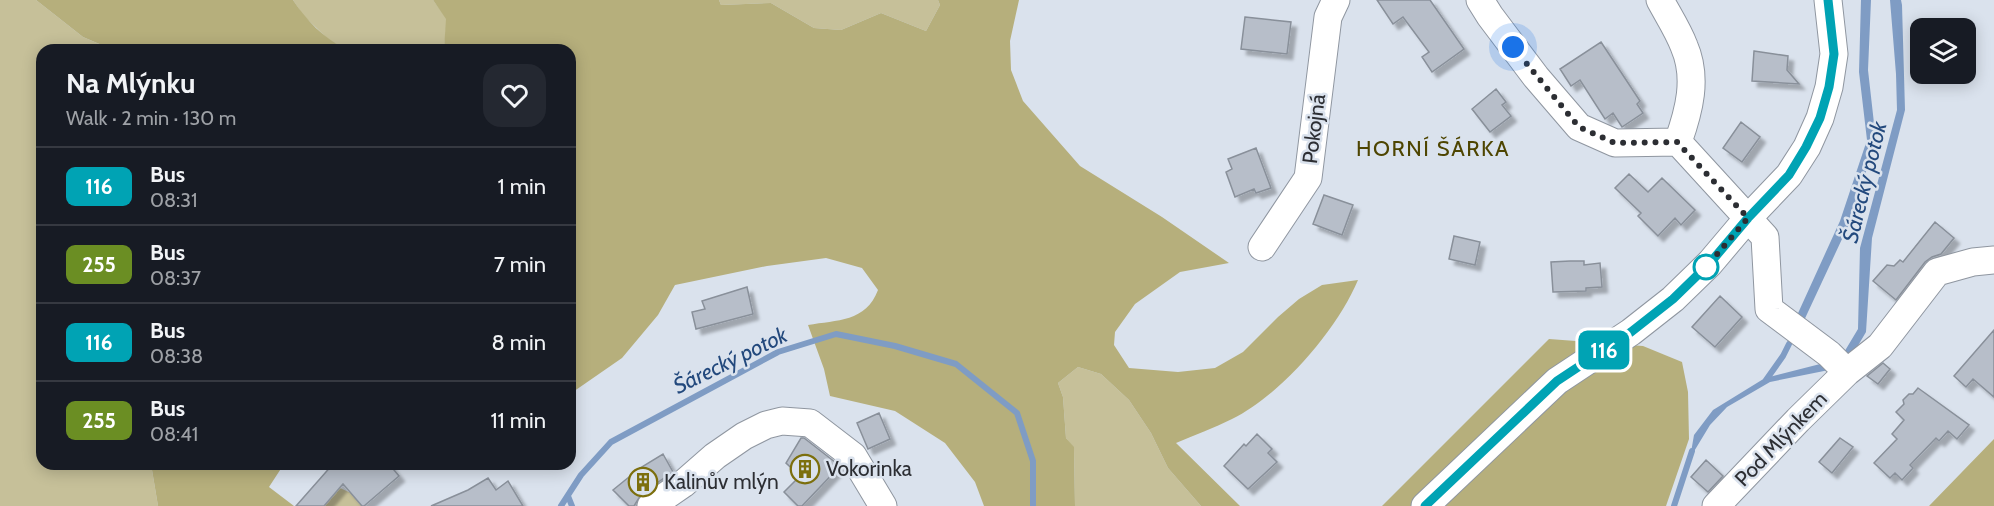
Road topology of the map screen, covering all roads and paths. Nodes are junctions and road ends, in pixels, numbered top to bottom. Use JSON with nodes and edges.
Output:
{"nodes":[{"id":1,"x":1336,"y":0,"type":"edge"},
{"id":2,"x":1480,"y":0,"type":"edge"},
{"id":3,"x":1660,"y":0,"type":"edge"},
{"id":4,"x":1828,"y":0,"type":"edge"},
{"id":5,"x":1677,"y":142,"type":"junction"},
{"id":6,"x":1748,"y":218,"type":"junction"},
{"id":7,"x":1262,"y":247,"type":"dead end"},
{"id":8,"x":1994,"y":260,"type":"edge"},
{"id":9,"x":1839,"y":364,"type":"junction"},
{"id":10,"x":651,"y":506,"type":"edge"},
{"id":11,"x":883,"y":506,"type":"edge"},
{"id":12,"x":1425,"y":506,"type":"edge"},
{"id":13,"x":1716,"y":506,"type":"edge"}],
"edges":[{"from":1,"to":7,"type":"street","name":"Pokojná"},
{"from":2,"to":5,"type":"street"},
{"from":3,"to":5,"type":"street"},
{"from":4,"to":6,"type":"street"},
{"from":5,"to":6,"type":"street"},
{"from":6,"to":9,"type":"street"},
{"from":6,"to":12,"type":"street"},
{"from":8,"to":9,"type":"street","name":"Pod Mlýnkem"},
{"from":9,"to":13,"type":"street","name":"Pod Mlýnkem"},
{"from":10,"to":11,"type":"street"}]}
